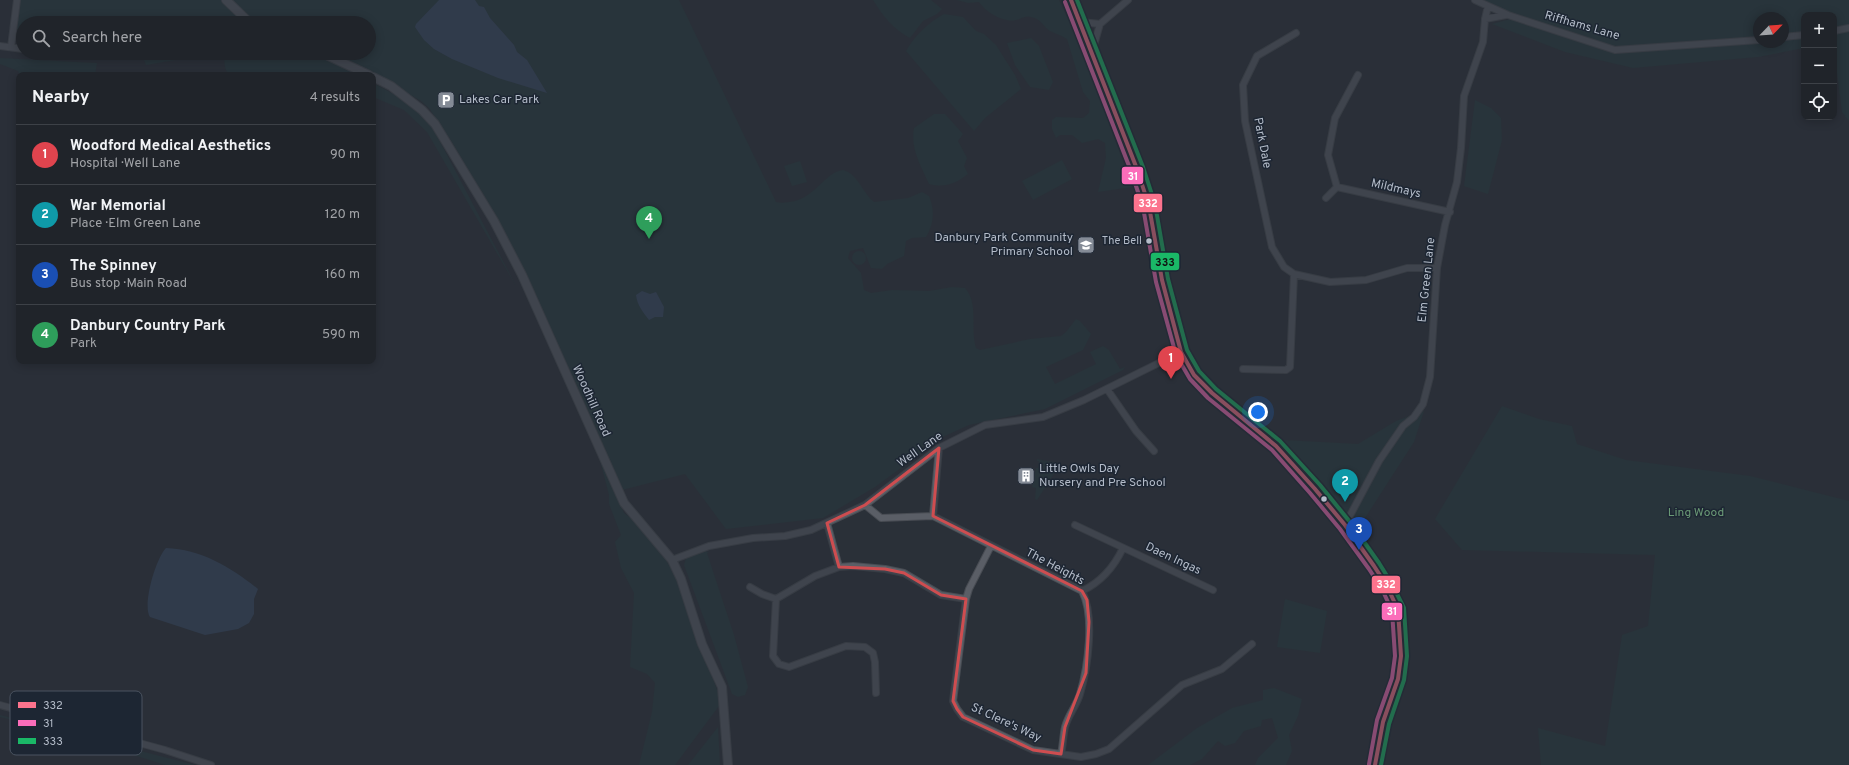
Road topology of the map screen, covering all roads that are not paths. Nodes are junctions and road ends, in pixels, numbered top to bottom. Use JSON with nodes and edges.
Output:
{"nodes":[{"id":1,"x":17,"y":0,"type":"edge"},
{"id":2,"x":226,"y":0,"type":"edge"},
{"id":3,"x":1071,"y":0,"type":"edge"},
{"id":4,"x":1128,"y":0,"type":"edge"},
{"id":5,"x":1475,"y":0,"type":"edge"},
{"id":6,"x":1488,"y":6,"type":"junction"},
{"id":7,"x":1508,"y":15,"type":"junction"},
{"id":8,"x":243,"y":16,"type":"edge"},
{"id":9,"x":1485,"y":19,"type":"junction"},
{"id":10,"x":1081,"y":22,"type":"junction"},
{"id":11,"x":1100,"y":24,"type":"junction"},
{"id":12,"x":1849,"y":28,"type":"edge"},
{"id":13,"x":1837,"y":30,"type":"edge"},
{"id":14,"x":1296,"y":33,"type":"dead end"},
{"id":15,"x":1801,"y":35,"type":"edge"},
{"id":16,"x":1789,"y":36,"type":"edge"},
{"id":17,"x":1753,"y":40,"type":"edge"},
{"id":18,"x":0,"y":46,"type":"edge"},
{"id":19,"x":11,"y":47,"type":"junction"},
{"id":20,"x":16,"y":48,"type":"edge"},
{"id":21,"x":1092,"y":52,"type":"junction"},
{"id":22,"x":337,"y":60,"type":"edge"},
{"id":23,"x":363,"y":72,"type":"edge"},
{"id":24,"x":1358,"y":75,"type":"dead end"},
{"id":25,"x":376,"y":79,"type":"edge"},
{"id":26,"x":1337,"y":187,"type":"junction"},
{"id":27,"x":1326,"y":198,"type":"dead end"},
{"id":28,"x":1450,"y":212,"type":"junction"},
{"id":29,"x":1437,"y":268,"type":"junction"},
{"id":30,"x":1294,"y":274,"type":"junction"},
{"id":31,"x":1181,"y":352,"type":"junction"},
{"id":32,"x":1243,"y":369,"type":"dead end"},
{"id":33,"x":1106,"y":389,"type":"junction"},
{"id":34,"x":939,"y":448,"type":"junction"},
{"id":35,"x":1154,"y":451,"type":"dead end"},
{"id":36,"x":865,"y":505,"type":"junction"},
{"id":37,"x":933,"y":516,"type":"junction"},
{"id":38,"x":827,"y":523,"type":"junction"},
{"id":39,"x":1075,"y":525,"type":"dead end"},
{"id":40,"x":1345,"y":525,"type":"junction"},
{"id":41,"x":991,"y":546,"type":"junction"},
{"id":42,"x":1123,"y":548,"type":"junction"},
{"id":43,"x":672,"y":560,"type":"junction"},
{"id":44,"x":839,"y":567,"type":"junction"},
{"id":45,"x":750,"y":587,"type":"dead end"},
{"id":46,"x":1213,"y":590,"type":"dead end"},
{"id":47,"x":1082,"y":591,"type":"junction"},
{"id":48,"x":966,"y":599,"type":"junction"},
{"id":49,"x":776,"y":600,"type":"junction"},
{"id":50,"x":1252,"y":644,"type":"dead end"},
{"id":51,"x":876,"y":693,"type":"dead end"},
{"id":52,"x":0,"y":705,"type":"edge"},
{"id":53,"x":10,"y":708,"type":"edge"},
{"id":54,"x":142,"y":744,"type":"edge"},
{"id":55,"x":1061,"y":754,"type":"junction"},
{"id":56,"x":211,"y":765,"type":"edge"},
{"id":57,"x":728,"y":765,"type":"edge"},
{"id":58,"x":1375,"y":765,"type":"edge"}],
"edges":[{"from":1,"to":19,"type":"street"},
{"from":2,"to":8,"type":"street"},
{"from":3,"to":10,"type":"main road"},
{"from":4,"to":11,"type":"street"},
{"from":5,"to":6,"type":"street","name":"Riffhams Lane"},
{"from":6,"to":7,"type":"street","name":"Riffhams Lane"},
{"from":6,"to":9,"type":"street","name":"Elm Green Lane"},
{"from":7,"to":9,"type":"street"},
{"from":7,"to":17,"type":"street","name":"Riffhams Lane"},
{"from":9,"to":28,"type":"street","name":"Elm Green Lane"},
{"from":10,"to":11,"type":"street"},
{"from":10,"to":21,"type":"main road"},
{"from":11,"to":21,"type":"street"},
{"from":12,"to":13,"type":"street"},
{"from":14,"to":30,"type":"street","name":"Park Dale"},
{"from":15,"to":16,"type":"street"},
{"from":18,"to":19,"type":"street"},
{"from":19,"to":20,"type":"street"},
{"from":21,"to":31,"type":"main road"},
{"from":22,"to":23,"type":"street"},
{"from":24,"to":26,"type":"street"},
{"from":25,"to":43,"type":"street","name":"Woodhill Road"},
{"from":26,"to":27,"type":"street"},
{"from":26,"to":28,"type":"street","name":"Mildmays"},
{"from":28,"to":29,"type":"street","name":"Elm Green Lane"},
{"from":29,"to":30,"type":"street"},
{"from":29,"to":40,"type":"street","name":"Elm Green Lane"},
{"from":30,"to":32,"type":"street"},
{"from":31,"to":33,"type":"street","name":"Well Lane"},
{"from":31,"to":40,"type":"main road"},
{"from":33,"to":34,"type":"street","name":"Well Lane"},
{"from":33,"to":35,"type":"street"},
{"from":34,"to":36,"type":"street","name":"Well Lane"},
{"from":34,"to":37,"type":"street"},
{"from":36,"to":37,"type":"street","name":"The Heights"},
{"from":36,"to":38,"type":"street","name":"Well Lane"},
{"from":37,"to":41,"type":"street","name":"The Heights"},
{"from":38,"to":43,"type":"street","name":"Well Lane"},
{"from":38,"to":44,"type":"street"},
{"from":39,"to":42,"type":"street","name":"Daen Ingas"},
{"from":40,"to":58,"type":"main road"},
{"from":41,"to":47,"type":"street","name":"The Heights"},
{"from":41,"to":48,"type":"street","name":"St Clere's Way"},
{"from":42,"to":46,"type":"street","name":"Daen Ingas"},
{"from":42,"to":47,"type":"street"},
{"from":43,"to":57,"type":"street","name":"Woodhill Road"},
{"from":44,"to":48,"type":"street"},
{"from":44,"to":49,"type":"street"},
{"from":45,"to":49,"type":"street"},
{"from":47,"to":55,"type":"street","name":"The Heights"},
{"from":48,"to":55,"type":"street","name":"St Clere's Way"},
{"from":49,"to":51,"type":"street"},
{"from":50,"to":55,"type":"street","name":"St Clere's Way"},
{"from":52,"to":53,"type":"street"},
{"from":54,"to":56,"type":"street"}]}
